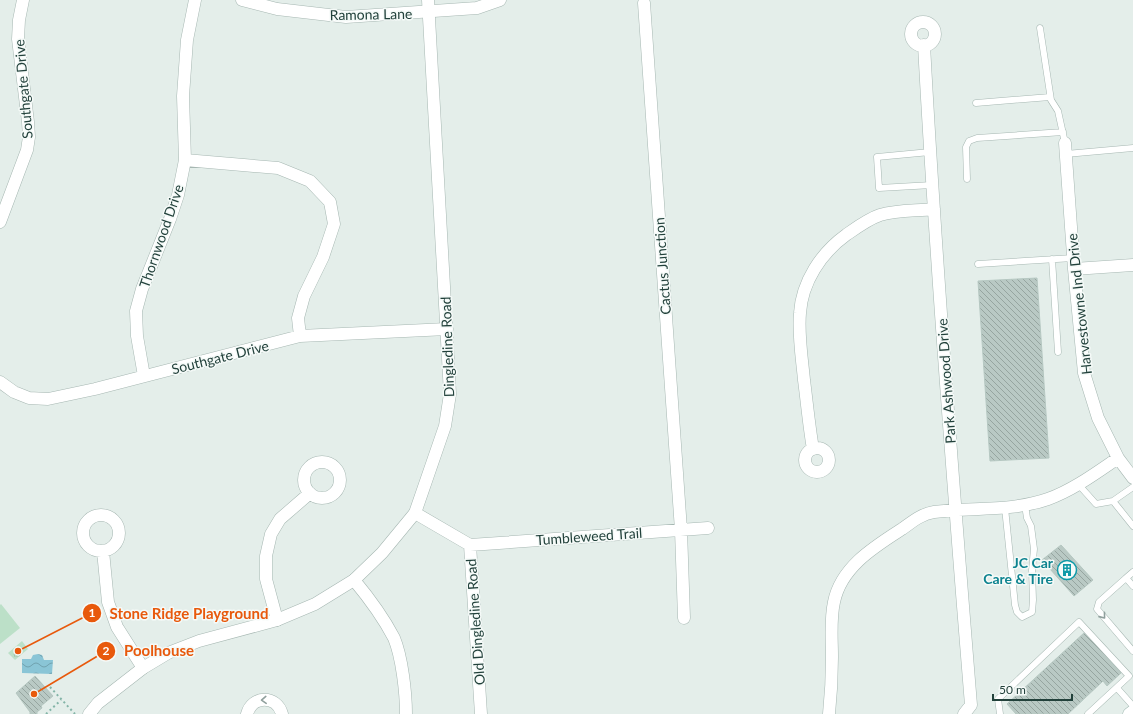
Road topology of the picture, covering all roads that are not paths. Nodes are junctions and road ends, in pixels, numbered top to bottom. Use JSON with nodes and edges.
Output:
{"nodes":[{"id":1,"x":23,"y":0,"type":"edge"},
{"id":2,"x":195,"y":0,"type":"edge"},
{"id":3,"x":242,"y":0,"type":"edge"},
{"id":4,"x":428,"y":0,"type":"edge"},
{"id":5,"x":500,"y":0,"type":"edge"},
{"id":6,"x":644,"y":3,"type":"dead end"},
{"id":7,"x":429,"y":12,"type":"junction"},
{"id":8,"x":1040,"y":28,"type":"dead end"},
{"id":9,"x":924,"y":46,"type":"dead end"},
{"id":10,"x":1050,"y":97,"type":"junction"},
{"id":11,"x":976,"y":103,"type":"dead end"},
{"id":12,"x":1064,"y":143,"type":"junction"},
{"id":13,"x":1133,"y":148,"type":"edge"},
{"id":14,"x":930,"y":152,"type":"junction"},
{"id":15,"x":184,"y":160,"type":"junction"},
{"id":16,"x":967,"y":179,"type":"dead end"},
{"id":17,"x":932,"y":185,"type":"junction"},
{"id":18,"x":934,"y":209,"type":"junction"},
{"id":19,"x":0,"y":222,"type":"edge"},
{"id":20,"x":1052,"y":259,"type":"junction"},
{"id":21,"x":1073,"y":263,"type":"junction"},
{"id":22,"x":978,"y":264,"type":"dead end"},
{"id":23,"x":1133,"y":265,"type":"edge"},
{"id":24,"x":447,"y":329,"type":"junction"},
{"id":25,"x":300,"y":336,"type":"junction"},
{"id":26,"x":1058,"y":352,"type":"dead end"},
{"id":27,"x":144,"y":376,"type":"junction"},
{"id":28,"x":0,"y":382,"type":"edge"},
{"id":29,"x":813,"y":449,"type":"dead end"},
{"id":30,"x":1118,"y":458,"type":"junction"},
{"id":31,"x":1133,"y":478,"type":"edge"},
{"id":32,"x":1078,"y":484,"type":"junction"},
{"id":33,"x":1133,"y":487,"type":"edge"},
{"id":34,"x":310,"y":493,"type":"dead end"},
{"id":35,"x":1113,"y":501,"type":"junction"},
{"id":36,"x":1025,"y":505,"type":"junction"},
{"id":37,"x":1005,"y":508,"type":"junction"},
{"id":38,"x":955,"y":510,"type":"junction"},
{"id":39,"x":415,"y":513,"type":"junction"},
{"id":40,"x":1133,"y":526,"type":"edge"},
{"id":41,"x":708,"y":528,"type":"dead end"},
{"id":42,"x":681,"y":530,"type":"junction"},
{"id":43,"x":470,"y":545,"type":"junction"},
{"id":44,"x":103,"y":551,"type":"dead end"},
{"id":45,"x":1133,"y":572,"type":"edge"},
{"id":46,"x":1126,"y":578,"type":"junction"},
{"id":47,"x":354,"y":580,"type":"junction"},
{"id":48,"x":1133,"y":586,"type":"edge"},
{"id":49,"x":684,"y":618,"type":"dead end"},
{"id":50,"x":277,"y":620,"type":"junction"},
{"id":51,"x":1133,"y":651,"type":"edge"},
{"id":52,"x":142,"y":668,"type":"junction"},
{"id":53,"x":1117,"y":688,"type":"junction"},
{"id":54,"x":1133,"y":706,"type":"edge"},
{"id":55,"x":1133,"y":711,"type":"edge"},
{"id":56,"x":967,"y":713,"type":"edge"},
{"id":57,"x":89,"y":714,"type":"edge"},
{"id":58,"x":247,"y":714,"type":"edge"},
{"id":59,"x":282,"y":714,"type":"edge"},
{"id":60,"x":406,"y":714,"type":"edge"},
{"id":61,"x":481,"y":714,"type":"edge"},
{"id":62,"x":829,"y":714,"type":"edge"},
{"id":63,"x":1000,"y":714,"type":"edge"},
{"id":64,"x":1088,"y":714,"type":"edge"},
{"id":65,"x":1129,"y":714,"type":"edge"}],
"edges":[{"from":1,"to":19,"type":"street","name":"Southgate Drive"},
{"from":2,"to":15,"type":"street","name":"Thornwood Drive"},
{"from":3,"to":7,"type":"street","name":"Ramona Lane"},
{"from":4,"to":7,"type":"street","name":"Dingledine Road"},
{"from":5,"to":7,"type":"street","name":"Ramona Lane"},
{"from":6,"to":42,"type":"street","name":"Cactus Junction"},
{"from":7,"to":24,"type":"street","name":"Dingledine Road"},
{"from":8,"to":10,"type":"lane"},
{"from":9,"to":14,"type":"street","name":"Park Ashwood Drive"},
{"from":10,"to":11,"type":"lane"},
{"from":10,"to":12,"type":"lane"},
{"from":12,"to":13,"type":"lane"},
{"from":12,"to":16,"type":"lane"},
{"from":12,"to":21,"type":"street","name":"Harvestowne Ind Drive"},
{"from":14,"to":17,"type":"street","name":"Park Ashwood Drive"},
{"from":14,"to":17,"type":"lane"},
{"from":15,"to":25,"type":"street"},
{"from":15,"to":27,"type":"street","name":"Thornwood Drive"},
{"from":17,"to":18,"type":"street","name":"Park Ashwood Drive"},
{"from":18,"to":29,"type":"street"},
{"from":18,"to":38,"type":"street","name":"Park Ashwood Drive"},
{"from":20,"to":21,"type":"lane"},
{"from":20,"to":22,"type":"lane"},
{"from":20,"to":26,"type":"lane"},
{"from":21,"to":23,"type":"street"},
{"from":21,"to":30,"type":"street","name":"Harvestowne Ind Drive"},
{"from":24,"to":25,"type":"street","name":"Southgate Drive"},
{"from":24,"to":39,"type":"street","name":"Dingledine Road"},
{"from":25,"to":27,"type":"street","name":"Southgate Drive"},
{"from":27,"to":28,"type":"street","name":"Southgate Drive"},
{"from":30,"to":31,"type":"street","name":"Harvestowne Ind Drive"},
{"from":30,"to":32,"type":"street"},
{"from":32,"to":35,"type":"lane"},
{"from":32,"to":36,"type":"street"},
{"from":33,"to":35,"type":"lane"},
{"from":34,"to":50,"type":"street"},
{"from":35,"to":40,"type":"lane"},
{"from":36,"to":37,"type":"street"},
{"from":36,"to":37,"type":"lane"},
{"from":37,"to":38,"type":"street"},
{"from":38,"to":56,"type":"street","name":"Park Ashwood Drive"},
{"from":38,"to":62,"type":"street"},
{"from":39,"to":43,"type":"street","name":"Old Dingledine Road"},
{"from":39,"to":47,"type":"street","name":"Dingledine Road"},
{"from":41,"to":42,"type":"street","name":"Tumbleweed Trail"},
{"from":42,"to":43,"type":"street","name":"Tumbleweed Trail"},
{"from":42,"to":49,"type":"street","name":"Cactus Junction"},
{"from":43,"to":61,"type":"street","name":"Old Dingledine Road"},
{"from":44,"to":52,"type":"street"},
{"from":45,"to":46,"type":"lane"},
{"from":46,"to":48,"type":"lane"},
{"from":46,"to":51,"type":"lane","one_way":true},
{"from":47,"to":50,"type":"street","name":"Dingledine Road"},
{"from":47,"to":60,"type":"street"},
{"from":50,"to":52,"type":"street","name":"Dingledine Road"},
{"from":52,"to":57,"type":"street","name":"Dingledine Road"},
{"from":53,"to":54,"type":"lane"},
{"from":53,"to":63,"type":"lane"},
{"from":53,"to":64,"type":"lane"},
{"from":55,"to":65,"type":"street"},
{"from":59,"to":58,"type":"street","one_way":true}]}
